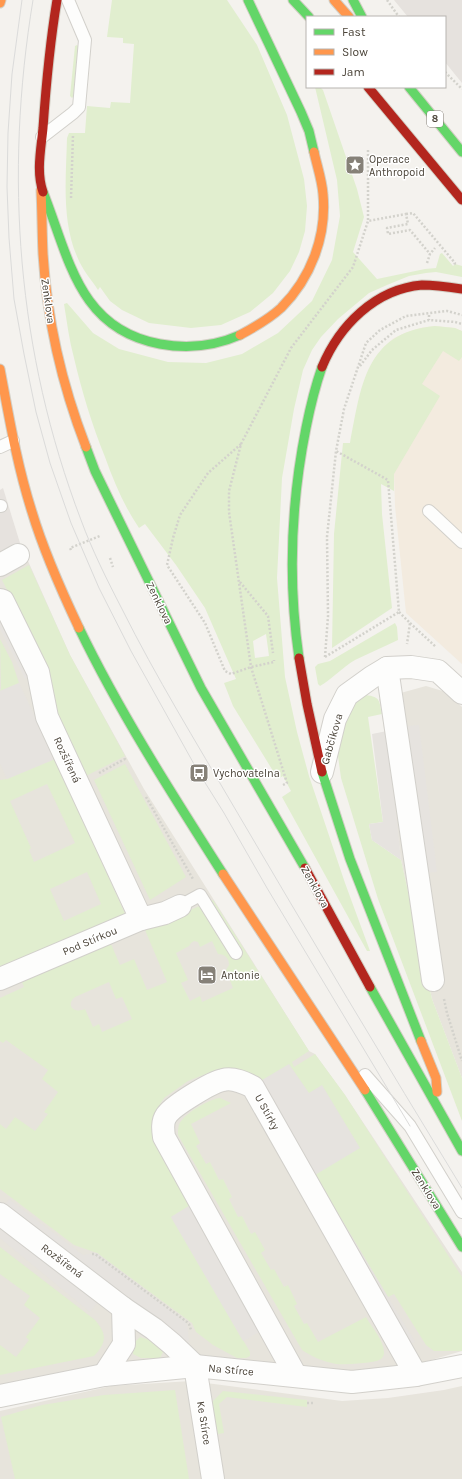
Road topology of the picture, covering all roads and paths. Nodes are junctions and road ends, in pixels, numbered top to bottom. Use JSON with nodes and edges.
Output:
{"nodes":[{"id":1,"x":1,"y":0,"type":"edge"},
{"id":2,"x":57,"y":0,"type":"edge"},
{"id":3,"x":68,"y":0,"type":"edge"},
{"id":4,"x":248,"y":0,"type":"edge"},
{"id":5,"x":293,"y":0,"type":"edge"},
{"id":6,"x":334,"y":0,"type":"edge"},
{"id":7,"x":353,"y":0,"type":"edge"},
{"id":8,"x":387,"y":0,"type":"edge"},
{"id":9,"x":0,"y":4,"type":"edge"},
{"id":10,"x":308,"y":16,"type":"edge"},
{"id":11,"x":348,"y":16,"type":"edge"},
{"id":12,"x":361,"y":16,"type":"edge"},
{"id":13,"x":398,"y":16,"type":"edge"},
{"id":14,"x":446,"y":73,"type":"edge"},
{"id":15,"x":369,"y":88,"type":"edge"},
{"id":16,"x":410,"y":88,"type":"edge"},
{"id":17,"x":462,"y":89,"type":"edge"},
{"id":18,"x":42,"y":137,"type":"junction"},
{"id":19,"x":368,"y":150,"type":"dead end"},
{"id":20,"x":462,"y":152,"type":"edge"},
{"id":21,"x":40,"y":183,"type":"junction"},
{"id":22,"x":462,"y":200,"type":"edge"},
{"id":23,"x":406,"y":214,"type":"dead end"},
{"id":24,"x":368,"y":221,"type":"dead end"},
{"id":25,"x":426,"y":222,"type":"dead end"},
{"id":26,"x":408,"y":224,"type":"dead end"},
{"id":27,"x":423,"y":224,"type":"junction"},
{"id":28,"x":435,"y":248,"type":"dead end"},
{"id":29,"x":453,"y":269,"type":"dead end"},
{"id":30,"x":462,"y":288,"type":"edge"},
{"id":31,"x":429,"y":315,"type":"dead end"},
{"id":32,"x":462,"y":315,"type":"edge"},
{"id":33,"x":429,"y":320,"type":"junction"},
{"id":34,"x":462,"y":324,"type":"edge"},
{"id":35,"x":358,"y":368,"type":"junction"},
{"id":36,"x":0,"y":369,"type":"edge"},
{"id":37,"x":13,"y":441,"type":"junction"},
{"id":38,"x":241,"y":444,"type":"dead end"},
{"id":39,"x":0,"y":446,"type":"edge"},
{"id":40,"x":336,"y":450,"type":"junction"},
{"id":41,"x":429,"y":511,"type":"dead end"},
{"id":42,"x":102,"y":541,"type":"dead end"},
{"id":43,"x":462,"y":542,"type":"edge"},
{"id":44,"x":72,"y":554,"type":"dead end"},
{"id":45,"x":109,"y":556,"type":"dead end"},
{"id":46,"x":113,"y":567,"type":"dead end"},
{"id":47,"x":239,"y":581,"type":"dead end"},
{"id":48,"x":0,"y":600,"type":"edge"},
{"id":49,"x":398,"y":612,"type":"junction"},
{"id":50,"x":407,"y":644,"type":"dead end"},
{"id":51,"x":387,"y":668,"type":"junction"},
{"id":52,"x":462,"y":693,"type":"edge"},
{"id":53,"x":128,"y":766,"type":"dead end"},
{"id":54,"x":322,"y":772,"type":"junction"},
{"id":55,"x":94,"y":775,"type":"dead end"},
{"id":56,"x":143,"y":793,"type":"dead end"},
{"id":57,"x":177,"y":852,"type":"dead end"},
{"id":58,"x":180,"y":906,"type":"joint"},
{"id":59,"x":141,"y":920,"type":"junction"},
{"id":60,"x":236,"y":953,"type":"dead end"},
{"id":61,"x":0,"y":979,"type":"edge"},
{"id":62,"x":433,"y":980,"type":"dead end"},
{"id":63,"x":319,"y":1023,"type":"junction"},
{"id":64,"x":439,"y":1111,"type":"junction"},
{"id":65,"x":462,"y":1150,"type":"edge"},
{"id":66,"x":462,"y":1212,"type":"edge"},
{"id":67,"x":0,"y":1214,"type":"edge"},
{"id":68,"x":462,"y":1247,"type":"edge"},
{"id":69,"x":89,"y":1254,"type":"dead end"},
{"id":70,"x":123,"y":1308,"type":"junction"},
{"id":71,"x":192,"y":1331,"type":"dead end"},
{"id":72,"x":195,"y":1366,"type":"junction"},
{"id":73,"x":462,"y":1366,"type":"edge"},
{"id":74,"x":104,"y":1375,"type":"junction"},
{"id":75,"x":296,"y":1376,"type":"junction"},
{"id":76,"x":416,"y":1376,"type":"junction"},
{"id":77,"x":0,"y":1396,"type":"edge"},
{"id":78,"x":213,"y":1479,"type":"edge"}],
"edges":[{"from":1,"to":9,"type":"main road"},
{"from":2,"to":18,"type":"main road","name":"Zenklova"},
{"from":3,"to":18,"type":"lane"},
{"from":4,"to":21,"type":"main road"},
{"from":5,"to":10,"type":"main road"},
{"from":6,"to":11,"type":"main road"},
{"from":7,"to":12,"type":"main road"},
{"from":8,"to":13,"type":"path"},
{"from":14,"to":17,"type":"path"},
{"from":15,"to":22,"type":"main road"},
{"from":16,"to":20,"type":"main road","number":"8"},
{"from":18,"to":21,"type":"main road","name":"Zenklova"},
{"from":19,"to":24,"type":"path"},
{"from":21,"to":64,"type":"main road","name":"Zenklova"},
{"from":23,"to":27,"type":"path"},
{"from":25,"to":27,"type":"path"},
{"from":26,"to":28,"type":"path"},
{"from":27,"to":29,"type":"path"},
{"from":30,"to":54,"type":"main road"},
{"from":31,"to":33,"type":"path"},
{"from":32,"to":35,"type":"path"},
{"from":33,"to":34,"type":"path"},
{"from":33,"to":35,"type":"path"},
{"from":35,"to":40,"type":"path"},
{"from":36,"to":37,"type":"main road","name":"Zenklova"},
{"from":37,"to":39,"type":"lane"},
{"from":37,"to":63,"type":"main road","name":"Zenklova"},
{"from":38,"to":47,"type":"path"},
{"from":40,"to":49,"type":"path"},
{"from":40,"to":49,"type":"path"},
{"from":41,"to":43,"type":"lane"},
{"from":42,"to":44,"type":"path"},
{"from":45,"to":46,"type":"path"},
{"from":48,"to":59,"type":"street","name":"Rozšířená"},
{"from":49,"to":50,"type":"path"},
{"from":51,"to":52,"type":"street","name":"Gabčíkova"},
{"from":51,"to":54,"type":"street","name":"Gabčíkova"},
{"from":51,"to":62,"type":"street"},
{"from":53,"to":55,"type":"path"},
{"from":54,"to":64,"type":"main road"},
{"from":56,"to":57,"type":"path"},
{"from":58,"to":59,"type":"street","name":"Pod Stírkou"},
{"from":58,"to":60,"type":"lane"},
{"from":59,"to":61,"type":"street","name":"Pod Stírkou"},
{"from":63,"to":66,"type":"lane"},
{"from":63,"to":68,"type":"main road","name":"Zenklova"},
{"from":64,"to":65,"type":"main road","name":"Zenklova"},
{"from":67,"to":70,"type":"street","name":"Rozšířená"},
{"from":69,"to":71,"type":"path"},
{"from":70,"to":72,"type":"street","name":"Rozšířená"},
{"from":70,"to":74,"type":"street"},
{"from":72,"to":74,"type":"street","name":"Na Stírce"},
{"from":72,"to":75,"type":"street","name":"Na Stírce"},
{"from":72,"to":78,"type":"street","name":"Ke Stírce"},
{"from":73,"to":76,"type":"street","name":"Na Stírce"},
{"from":74,"to":77,"type":"street","name":"Na Stírce"},
{"from":75,"to":76,"type":"street","name":"Na Stírce"},
{"from":75,"to":76,"type":"street","name":"U Stírky"}]}
